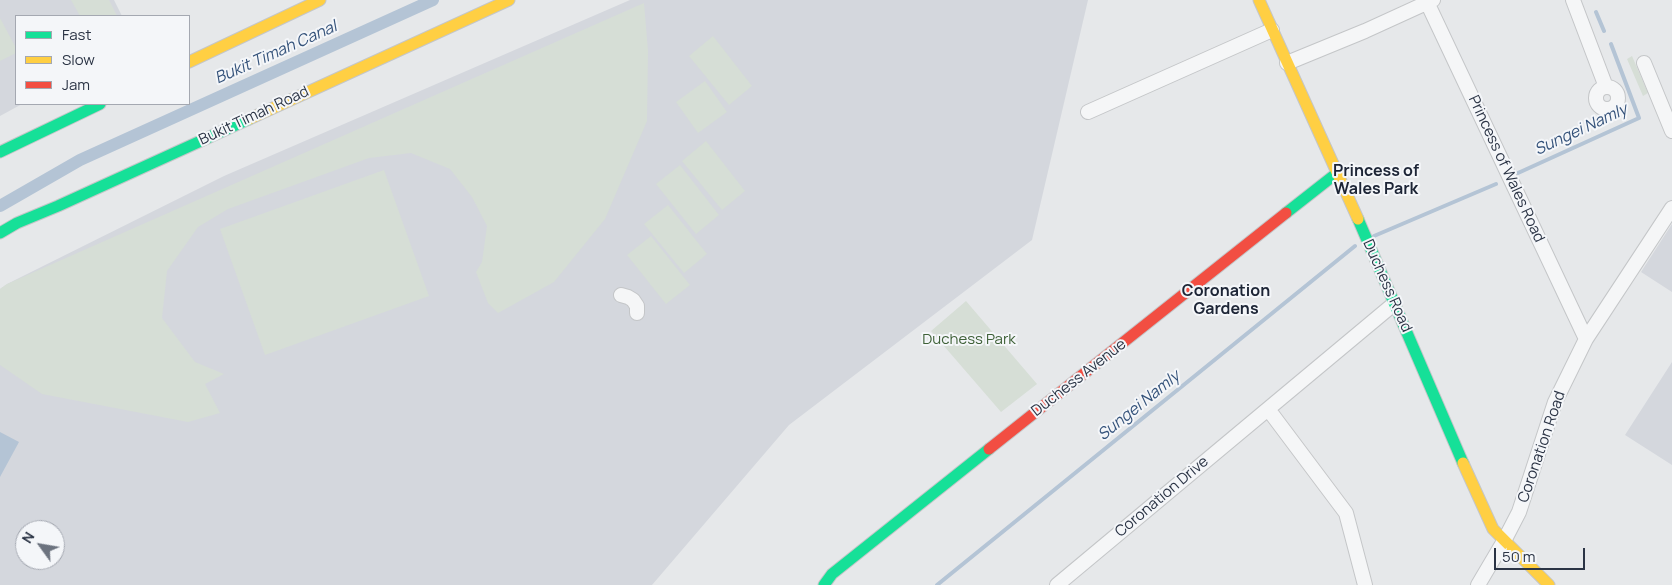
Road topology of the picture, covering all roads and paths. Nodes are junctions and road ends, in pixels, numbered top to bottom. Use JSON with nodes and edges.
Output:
{"nodes":[{"id":1,"x":320,"y":0,"type":"edge"},
{"id":2,"x":509,"y":0,"type":"edge"},
{"id":3,"x":1259,"y":0,"type":"edge"},
{"id":4,"x":1573,"y":0,"type":"edge"},
{"id":5,"x":1428,"y":1,"type":"edge"},
{"id":6,"x":1272,"y":30,"type":"junction"},
{"id":7,"x":190,"y":62,"type":"edge"},
{"id":8,"x":1287,"y":63,"type":"junction"},
{"id":9,"x":1644,"y":63,"type":"dead end"},
{"id":10,"x":1606,"y":87,"type":"dead end"},
{"id":11,"x":98,"y":105,"type":"edge"},
{"id":12,"x":1088,"y":112,"type":"dead end"},
{"id":13,"x":1672,"y":131,"type":"edge"},
{"id":14,"x":0,"y":152,"type":"edge"},
{"id":15,"x":1337,"y":173,"type":"junction"},
{"id":16,"x":1672,"y":208,"type":"edge"},
{"id":17,"x":0,"y":233,"type":"edge"},
{"id":18,"x":621,"y":296,"type":"dead end"},
{"id":19,"x":1395,"y":303,"type":"junction"},
{"id":20,"x":637,"y":313,"type":"dead end"},
{"id":21,"x":1586,"y":338,"type":"junction"},
{"id":22,"x":1268,"y":409,"type":"junction"},
{"id":23,"x":1504,"y":541,"type":"junction"},
{"id":24,"x":824,"y":585,"type":"edge"},
{"id":25,"x":1056,"y":585,"type":"edge"},
{"id":26,"x":1365,"y":585,"type":"edge"},
{"id":27,"x":1478,"y":585,"type":"edge"},
{"id":28,"x":1549,"y":585,"type":"edge"}],
"edges":[{"from":1,"to":7,"type":"main road"},
{"from":2,"to":17,"type":"main road","name":"Bukit Timah Road"},
{"from":3,"to":6,"type":"main road","name":"Duchess Road"},
{"from":4,"to":10,"type":"street"},
{"from":5,"to":8,"type":"street"},
{"from":5,"to":21,"type":"street","name":"Princess of Wales Road"},
{"from":6,"to":8,"type":"main road","name":"Duchess Road"},
{"from":6,"to":12,"type":"street"},
{"from":8,"to":15,"type":"main road","name":"Duchess Road"},
{"from":9,"to":13,"type":"street"},
{"from":11,"to":14,"type":"main road"},
{"from":15,"to":19,"type":"main road","name":"Duchess Road"},
{"from":15,"to":24,"type":"main road","name":"Duchess Avenue"},
{"from":16,"to":21,"type":"street","name":"Coronation Road"},
{"from":18,"to":20,"type":"street"},
{"from":19,"to":22,"type":"street","name":"Coronation Drive"},
{"from":19,"to":23,"type":"main road","name":"Duchess Road"},
{"from":21,"to":23,"type":"street","name":"Coronation Road"},
{"from":22,"to":25,"type":"street","name":"Coronation Drive"},
{"from":22,"to":26,"type":"street"},
{"from":23,"to":27,"type":"street","name":"Coronation Road"},
{"from":23,"to":28,"type":"main road","name":"Duchess Road"}]}
